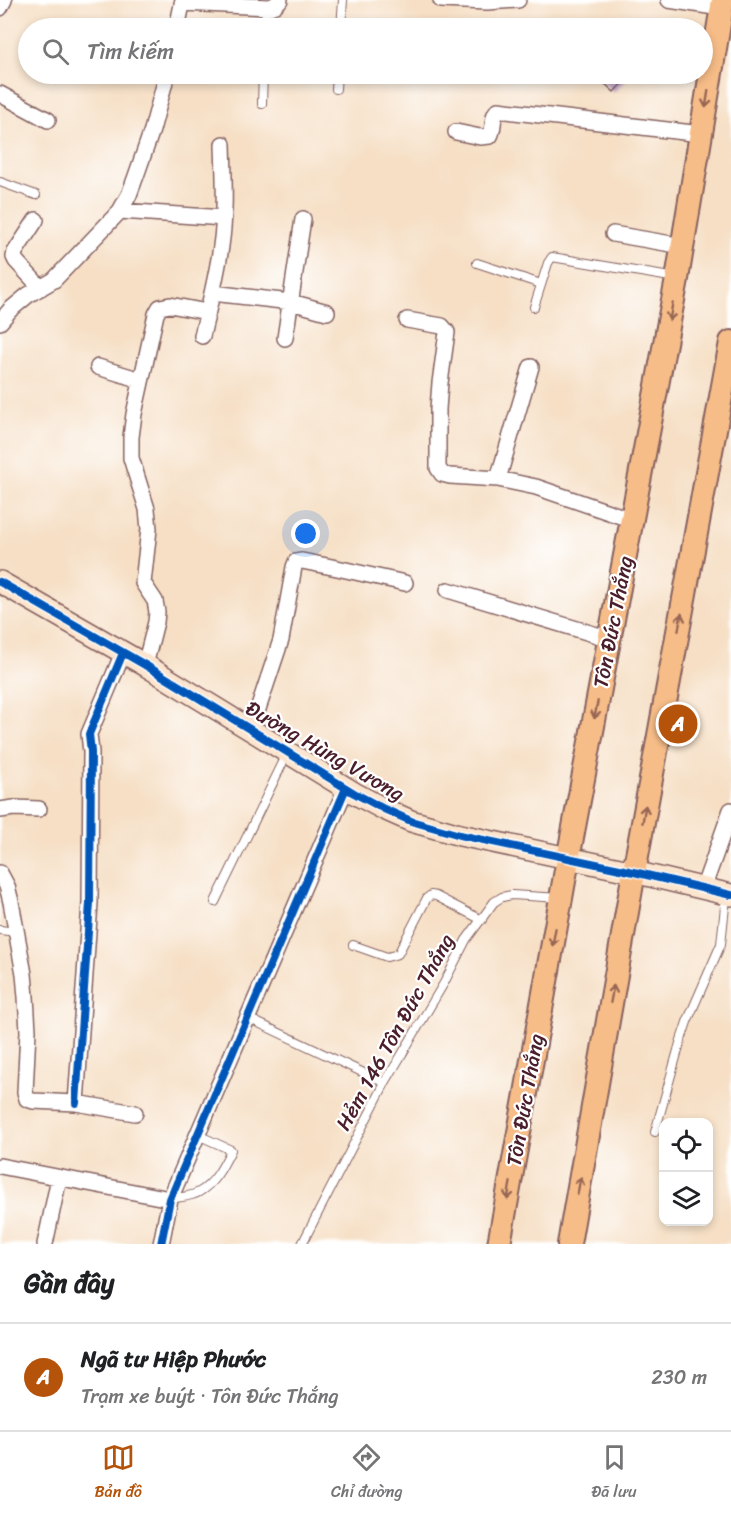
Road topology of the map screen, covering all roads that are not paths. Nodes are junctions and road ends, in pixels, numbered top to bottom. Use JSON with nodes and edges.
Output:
{"nodes":[{"id":1,"x":4,"y":0,"type":"edge"},
{"id":2,"x":343,"y":0,"type":"edge"},
{"id":3,"x":451,"y":0,"type":"edge"},
{"id":4,"x":518,"y":0,"type":"edge"},
{"id":5,"x":669,"y":0,"type":"edge"},
{"id":6,"x":182,"y":1,"type":"edge"},
{"id":7,"x":273,"y":3,"type":"edge"},
{"id":8,"x":715,"y":4,"type":"edge"},
{"id":9,"x":0,"y":8,"type":"edge"},
{"id":10,"x":179,"y":18,"type":"edge"},
{"id":11,"x":268,"y":18,"type":"edge"},
{"id":12,"x":342,"y":18,"type":"edge"},
{"id":13,"x":713,"y":23,"type":"edge"},
{"id":14,"x":164,"y":84,"type":"edge"},
{"id":15,"x":263,"y":84,"type":"edge"},
{"id":16,"x":337,"y":84,"type":"edge"},
{"id":17,"x":706,"y":84,"type":"edge"},
{"id":18,"x":336,"y":89,"type":"dead end"},
{"id":19,"x":0,"y":94,"type":"edge"},
{"id":20,"x":262,"y":104,"type":"dead end"},
{"id":21,"x":48,"y":120,"type":"dead end"},
{"id":22,"x":456,"y":132,"type":"dead end"},
{"id":23,"x":701,"y":134,"type":"junction"},
{"id":24,"x":224,"y":144,"type":"dead end"},
{"id":25,"x":0,"y":182,"type":"edge"},
{"id":26,"x":36,"y":195,"type":"dead end"},
{"id":27,"x":120,"y":211,"type":"junction"},
{"id":28,"x":224,"y":218,"type":"junction"},
{"id":29,"x":303,"y":219,"type":"dead end"},
{"id":30,"x":36,"y":220,"type":"dead end"},
{"id":31,"x":613,"y":234,"type":"dead end"},
{"id":32,"x":683,"y":246,"type":"junction"},
{"id":33,"x":477,"y":263,"type":"dead end"},
{"id":34,"x":677,"y":279,"type":"junction"},
{"id":35,"x":541,"y":284,"type":"junction"},
{"id":36,"x":41,"y":288,"type":"junction"},
{"id":37,"x":212,"y":293,"type":"junction"},
{"id":38,"x":291,"y":302,"type":"junction"},
{"id":39,"x":534,"y":307,"type":"dead end"},
{"id":40,"x":207,"y":312,"type":"junction"},
{"id":41,"x":327,"y":312,"type":"dead end"},
{"id":42,"x":407,"y":320,"type":"dead end"},
{"id":43,"x":0,"y":322,"type":"edge"},
{"id":44,"x":202,"y":336,"type":"dead end"},
{"id":45,"x":285,"y":338,"type":"dead end"},
{"id":46,"x":730,"y":350,"type":"edge"},
{"id":47,"x":98,"y":367,"type":"dead end"},
{"id":48,"x":531,"y":367,"type":"dead end"},
{"id":49,"x":141,"y":380,"type":"junction"},
{"id":50,"x":498,"y":479,"type":"junction"},
{"id":51,"x":632,"y":520,"type":"junction"},
{"id":52,"x":0,"y":582,"type":"edge"},
{"id":53,"x":405,"y":583,"type":"dead end"},
{"id":54,"x":448,"y":590,"type":"dead end"},
{"id":55,"x":609,"y":639,"type":"junction"},
{"id":56,"x":123,"y":652,"type":"junction"},
{"id":57,"x":146,"y":665,"type":"junction"},
{"id":58,"x":251,"y":730,"type":"junction"},
{"id":59,"x":288,"y":753,"type":"junction"},
{"id":60,"x":345,"y":788,"type":"junction"},
{"id":61,"x":39,"y":809,"type":"dead end"},
{"id":62,"x":0,"y":810,"type":"edge"},
{"id":63,"x":731,"y":810,"type":"edge"},
{"id":64,"x":568,"y":859,"type":"junction"},
{"id":65,"x":633,"y":872,"type":"junction"},
{"id":66,"x":0,"y":873,"type":"edge"},
{"id":67,"x":703,"y":889,"type":"junction"},
{"id":68,"x":728,"y":895,"type":"edge"},
{"id":69,"x":5,"y":898,"type":"edge"},
{"id":70,"x":561,"y":898,"type":"junction"},
{"id":71,"x":215,"y":902,"type":"dead end"},
{"id":72,"x":482,"y":920,"type":"junction"},
{"id":73,"x":0,"y":930,"type":"edge"},
{"id":74,"x":16,"y":932,"type":"junction"},
{"id":75,"x":353,"y":945,"type":"dead end"},
{"id":76,"x":248,"y":1018,"type":"junction"},
{"id":77,"x":385,"y":1083,"type":"junction"},
{"id":78,"x":76,"y":1103,"type":"junction"},
{"id":79,"x":135,"y":1113,"type":"dead end"},
{"id":80,"x":655,"y":1132,"type":"dead end"},
{"id":81,"x":203,"y":1137,"type":"junction"},
{"id":82,"x":0,"y":1166,"type":"edge"},
{"id":83,"x":59,"y":1178,"type":"junction"},
{"id":84,"x":170,"y":1199,"type":"junction"},
{"id":85,"x":45,"y":1244,"type":"edge"},
{"id":86,"x":161,"y":1244,"type":"edge"},
{"id":87,"x":302,"y":1244,"type":"edge"},
{"id":88,"x":499,"y":1244,"type":"edge"},
{"id":89,"x":569,"y":1244,"type":"edge"}],
"edges":[{"from":1,"to":9,"type":"street"},
{"from":2,"to":12,"type":"lane"},
{"from":3,"to":4,"type":"street"},
{"from":5,"to":8,"type":"street"},
{"from":6,"to":7,"type":"street"},
{"from":6,"to":10,"type":"street"},
{"from":7,"to":11,"type":"lane"},
{"from":8,"to":13,"type":"main road","name":"Tôn Đức Thắng","one_way":true},
{"from":14,"to":27,"type":"street"},
{"from":15,"to":20,"type":"lane"},
{"from":16,"to":18,"type":"lane"},
{"from":17,"to":23,"type":"main road","name":"Tôn Đức Thắng","one_way":true},
{"from":19,"to":21,"type":"street"},
{"from":22,"to":23,"type":"street"},
{"from":23,"to":32,"type":"main road","name":"Tôn Đức Thắng"},
{"from":24,"to":28,"type":"street"},
{"from":25,"to":26,"type":"lane"},
{"from":27,"to":28,"type":"street"},
{"from":27,"to":36,"type":"street"},
{"from":28,"to":37,"type":"street"},
{"from":29,"to":38,"type":"street"},
{"from":30,"to":36,"type":"street"},
{"from":31,"to":32,"type":"street"},
{"from":32,"to":34,"type":"main road","name":"Tôn Đức Thắng"},
{"from":33,"to":35,"type":"lane"},
{"from":34,"to":35,"type":"lane"},
{"from":34,"to":51,"type":"main road","name":"Tôn Đức Thắng","one_way":true},
{"from":35,"to":39,"type":"lane"},
{"from":36,"to":43,"type":"street"},
{"from":37,"to":38,"type":"street"},
{"from":37,"to":40,"type":"street"},
{"from":38,"to":41,"type":"street"},
{"from":38,"to":45,"type":"street"},
{"from":40,"to":44,"type":"street"},
{"from":40,"to":49,"type":"street"},
{"from":42,"to":50,"type":"street"},
{"from":65,"to":46,"type":"main road","one_way":true},
{"from":47,"to":49,"type":"street"},
{"from":48,"to":50,"type":"street"},
{"from":49,"to":57,"type":"street"},
{"from":50,"to":51,"type":"street"},
{"from":51,"to":55,"type":"main road","name":"Tôn Đức Thắng"},
{"from":52,"to":56,"type":"street","name":"Đường Hùng Vương"},
{"from":53,"to":58,"type":"street"},
{"from":54,"to":55,"type":"street"},
{"from":55,"to":64,"type":"main road","name":"Tôn Đức Thắng","one_way":true},
{"from":56,"to":57,"type":"street","name":"Đường Hùng Vương"},
{"from":56,"to":78,"type":"street"},
{"from":57,"to":58,"type":"street","name":"Đường Hùng Vương"},
{"from":58,"to":59,"type":"street","name":"Đường Hùng Vương"},
{"from":59,"to":60,"type":"street","name":"Đường Hùng Vương"},
{"from":59,"to":71,"type":"lane"},
{"from":60,"to":64,"type":"street","name":"Đường Hùng Vương"},
{"from":60,"to":76,"type":"street"},
{"from":61,"to":62,"type":"street"},
{"from":63,"to":67,"type":"street"},
{"from":64,"to":65,"type":"street","name":"Đường Hùng Vương"},
{"from":64,"to":70,"type":"main road","name":"Tôn Đức Thắng"},
{"from":65,"to":67,"type":"street","name":"Đường Hùng Vương"},
{"from":89,"to":65,"type":"main road","one_way":true},
{"from":66,"to":69,"type":"street"},
{"from":67,"to":68,"type":"street","name":"Đường Hùng Vương"},
{"from":68,"to":80,"type":"lane"},
{"from":69,"to":74,"type":"street"},
{"from":70,"to":72,"type":"lane","name":"Hẻm 146 Tôn Đức Thắng"},
{"from":70,"to":88,"type":"main road","name":"Tôn Đức Thắng","one_way":true},
{"from":72,"to":75,"type":"lane"},
{"from":72,"to":77,"type":"lane","name":"Hẻm 146 Tôn Đức Thắng"},
{"from":73,"to":74,"type":"lane"},
{"from":74,"to":78,"type":"street"},
{"from":76,"to":77,"type":"lane"},
{"from":76,"to":81,"type":"street"},
{"from":77,"to":87,"type":"lane","name":"Hẻm 146 Tôn Đức Thắng"},
{"from":78,"to":79,"type":"street"},
{"from":81,"to":84,"type":"street"},
{"from":81,"to":84,"type":"lane"},
{"from":82,"to":83,"type":"street"},
{"from":83,"to":84,"type":"street"},
{"from":83,"to":85,"type":"street"},
{"from":84,"to":86,"type":"street"}]}
